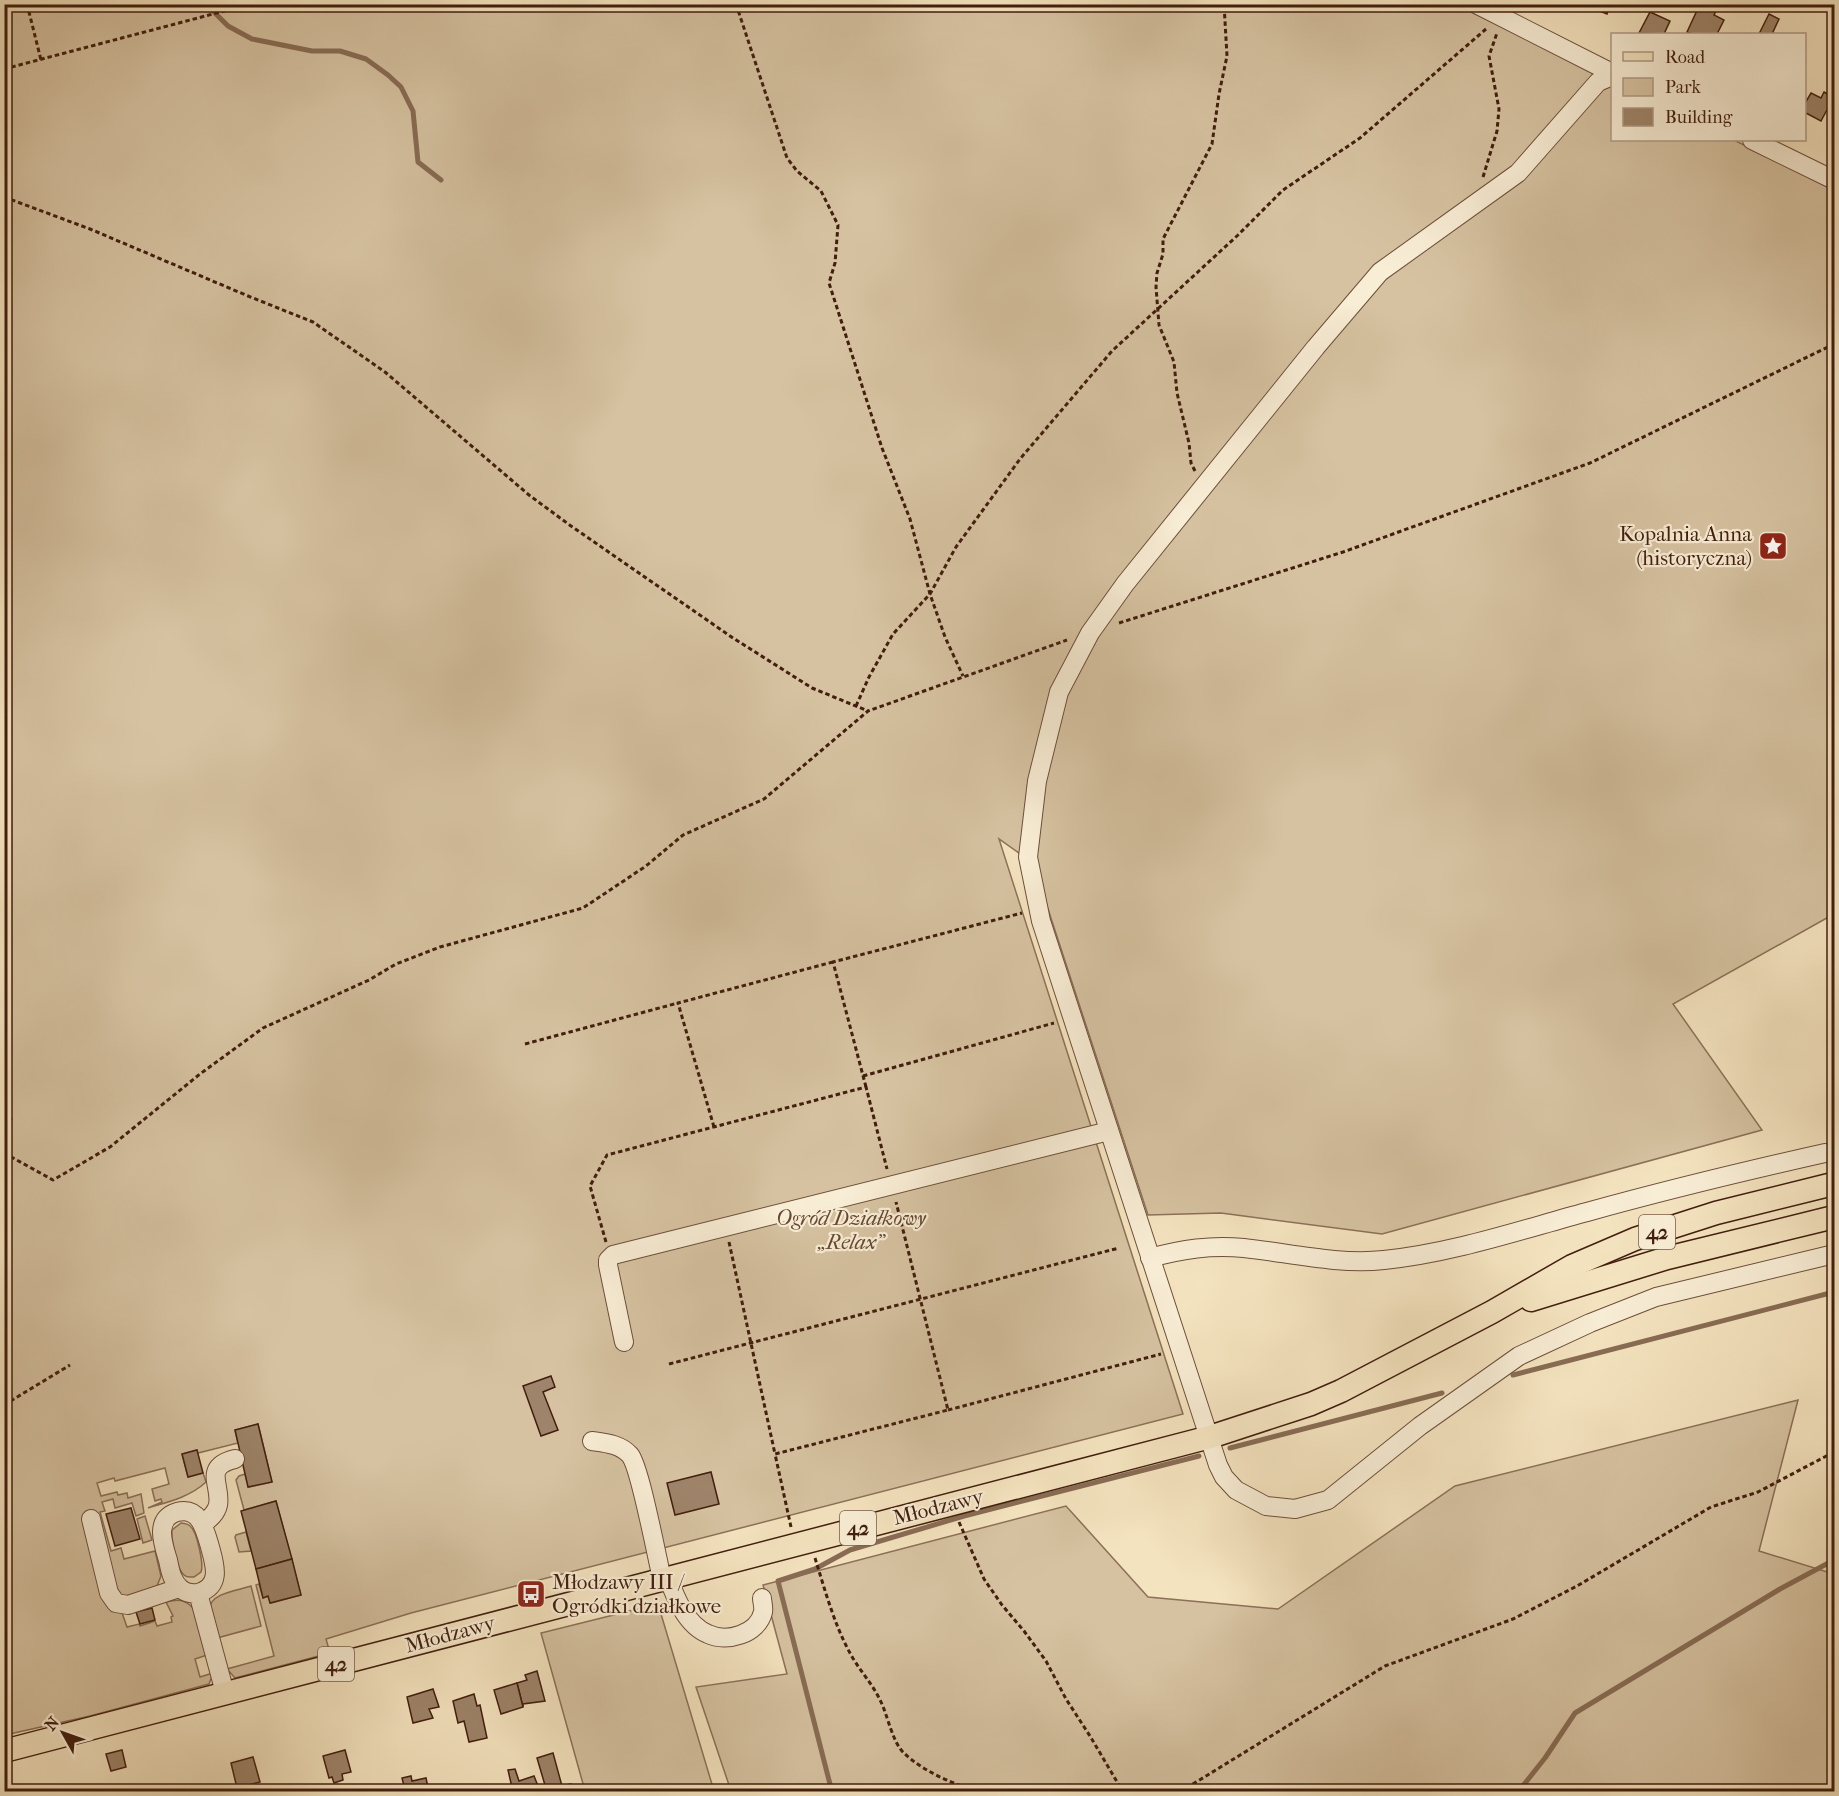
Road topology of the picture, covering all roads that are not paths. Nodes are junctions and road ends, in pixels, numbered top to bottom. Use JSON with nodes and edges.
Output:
{"nodes":[{"id":1,"x":1476,"y":4,"type":"edge"},
{"id":2,"x":1611,"y":74,"type":"edge"},
{"id":3,"x":1611,"y":76,"type":"edge"},
{"id":4,"x":1754,"y":141,"type":"edge"},
{"id":5,"x":1834,"y":180,"type":"edge"},
{"id":6,"x":1109,"y":1131,"type":"junction"},
{"id":7,"x":1825,"y":1153,"type":"dead end"},
{"id":8,"x":1833,"y":1184,"type":"dead end"},
{"id":9,"x":1834,"y":1217,"type":"edge"},
{"id":10,"x":1834,"y":1254,"type":"edge"},
{"id":11,"x":1150,"y":1258,"type":"junction"},
{"id":12,"x":1492,"y":1312,"type":"junction"},
{"id":13,"x":624,"y":1342,"type":"dead end"},
{"id":14,"x":1210,"y":1437,"type":"junction"},
{"id":15,"x":591,"y":1441,"type":"dead end"},
{"id":16,"x":235,"y":1459,"type":"dead end"},
{"id":17,"x":91,"y":1519,"type":"dead end"},
{"id":18,"x":203,"y":1524,"type":"junction"},
{"id":19,"x":665,"y":1578,"type":"junction"},
{"id":20,"x":179,"y":1588,"type":"junction"},
{"id":21,"x":198,"y":1593,"type":"junction"},
{"id":22,"x":762,"y":1598,"type":"dead end"},
{"id":23,"x":225,"y":1693,"type":"junction"},
{"id":24,"x":4,"y":1751,"type":"edge"}],
"edges":[{"from":1,"to":2,"type":"street"},
{"from":3,"to":6,"type":"street"},
{"from":4,"to":5,"type":"street"},
{"from":6,"to":11,"type":"street"},
{"from":6,"to":13,"type":"street"},
{"from":7,"to":11,"type":"street"},
{"from":8,"to":12,"type":"main road","number":"42"},
{"from":9,"to":12,"type":"main road","number":"42"},
{"from":10,"to":14,"type":"street"},
{"from":11,"to":14,"type":"street"},
{"from":12,"to":14,"type":"main road","number":"42"},
{"from":14,"to":19,"type":"main road","name":"Młodzawy","number":"42"},
{"from":15,"to":19,"type":"street"},
{"from":16,"to":18,"type":"street"},
{"from":17,"to":20,"type":"street"},
{"from":18,"to":20,"type":"street"},
{"from":18,"to":21,"type":"street"},
{"from":19,"to":22,"type":"street"},
{"from":19,"to":23,"type":"main road","name":"Młodzawy","number":"42"},
{"from":20,"to":21,"type":"street"},
{"from":21,"to":23,"type":"street"},
{"from":23,"to":24,"type":"main road","name":"Młodzawy","number":"42"}]}
